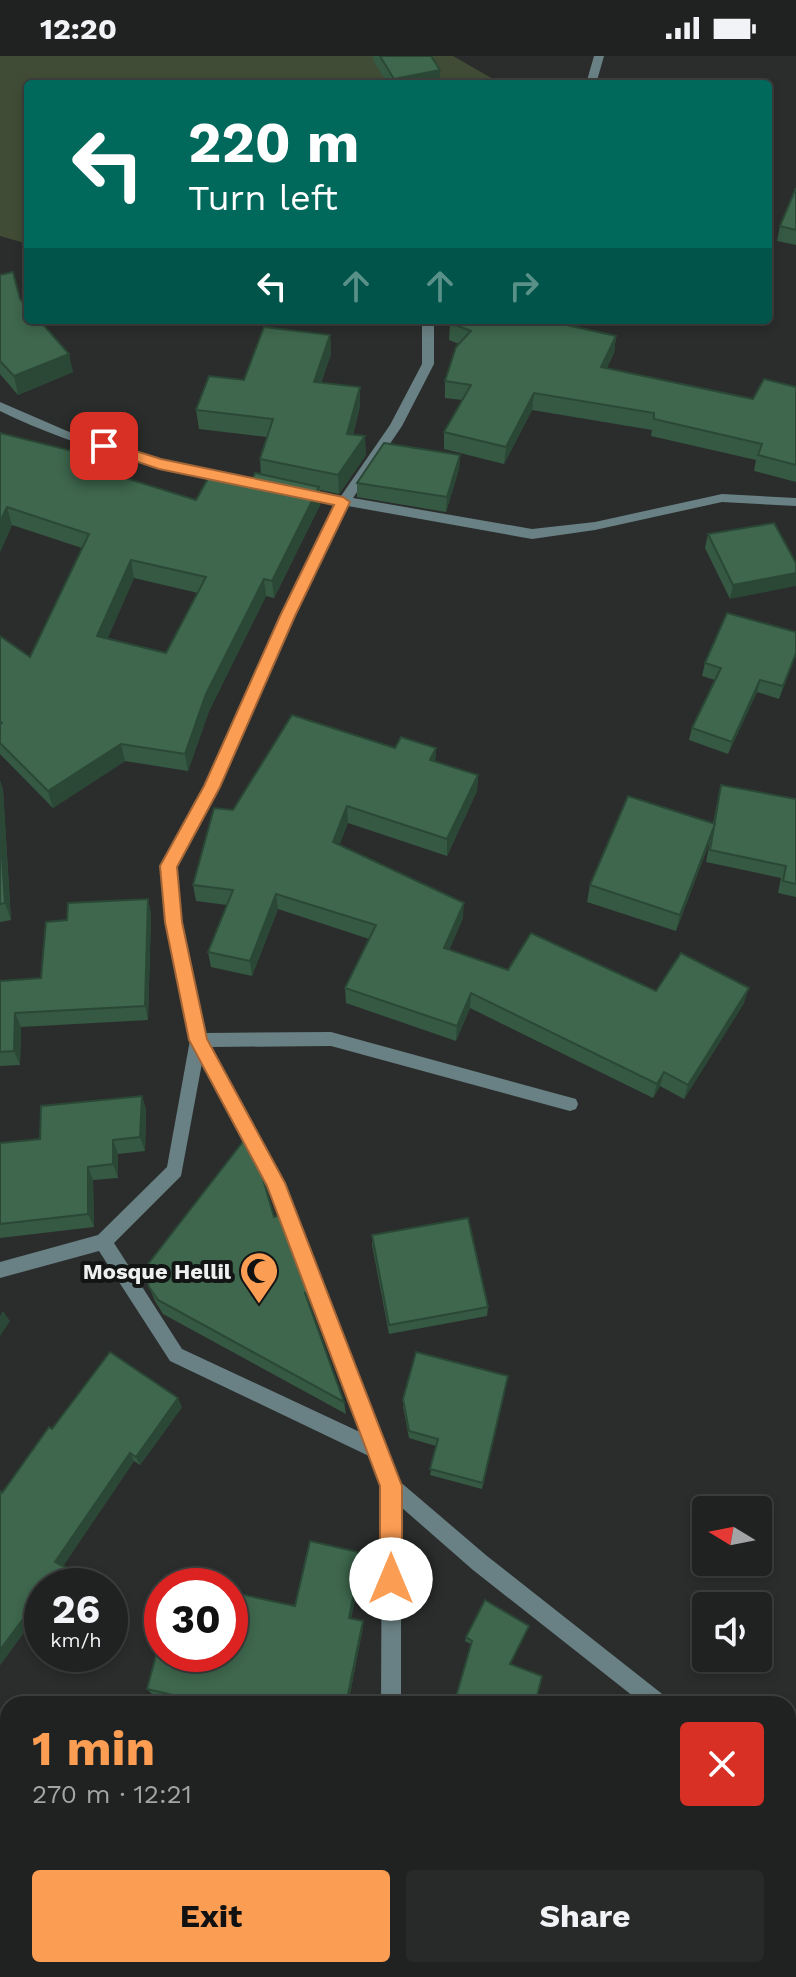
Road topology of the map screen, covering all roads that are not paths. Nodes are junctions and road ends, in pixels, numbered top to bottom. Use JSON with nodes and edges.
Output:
{"nodes":[{"id":1,"x":599,"y":56,"type":"edge"},
{"id":2,"x":592,"y":80,"type":"edge"},
{"id":3,"x":428,"y":324,"type":"edge"},
{"id":4,"x":0,"y":406,"type":"edge"},
{"id":5,"x":343,"y":502,"type":"junction"},
{"id":6,"x":796,"y":502,"type":"edge"},
{"id":7,"x":198,"y":1040,"type":"junction"},
{"id":8,"x":570,"y":1104,"type":"dead end"},
{"id":9,"x":103,"y":1242,"type":"junction"},
{"id":10,"x":0,"y":1270,"type":"edge"},
{"id":11,"x":378,"y":1451,"type":"junction"},
{"id":12,"x":391,"y":1486,"type":"junction"},
{"id":13,"x":391,"y":1696,"type":"edge"},
{"id":14,"x":649,"y":1696,"type":"edge"}],
"edges":[{"from":1,"to":2,"type":"street"},
{"from":3,"to":5,"type":"street"},
{"from":4,"to":5,"type":"street"},
{"from":5,"to":6,"type":"street"},
{"from":5,"to":7,"type":"street"},
{"from":7,"to":8,"type":"street"},
{"from":7,"to":9,"type":"street"},
{"from":7,"to":11,"type":"street"},
{"from":9,"to":10,"type":"street"},
{"from":9,"to":11,"type":"street"},
{"from":11,"to":12,"type":"street"},
{"from":12,"to":13,"type":"street"},
{"from":12,"to":14,"type":"street"}]}
